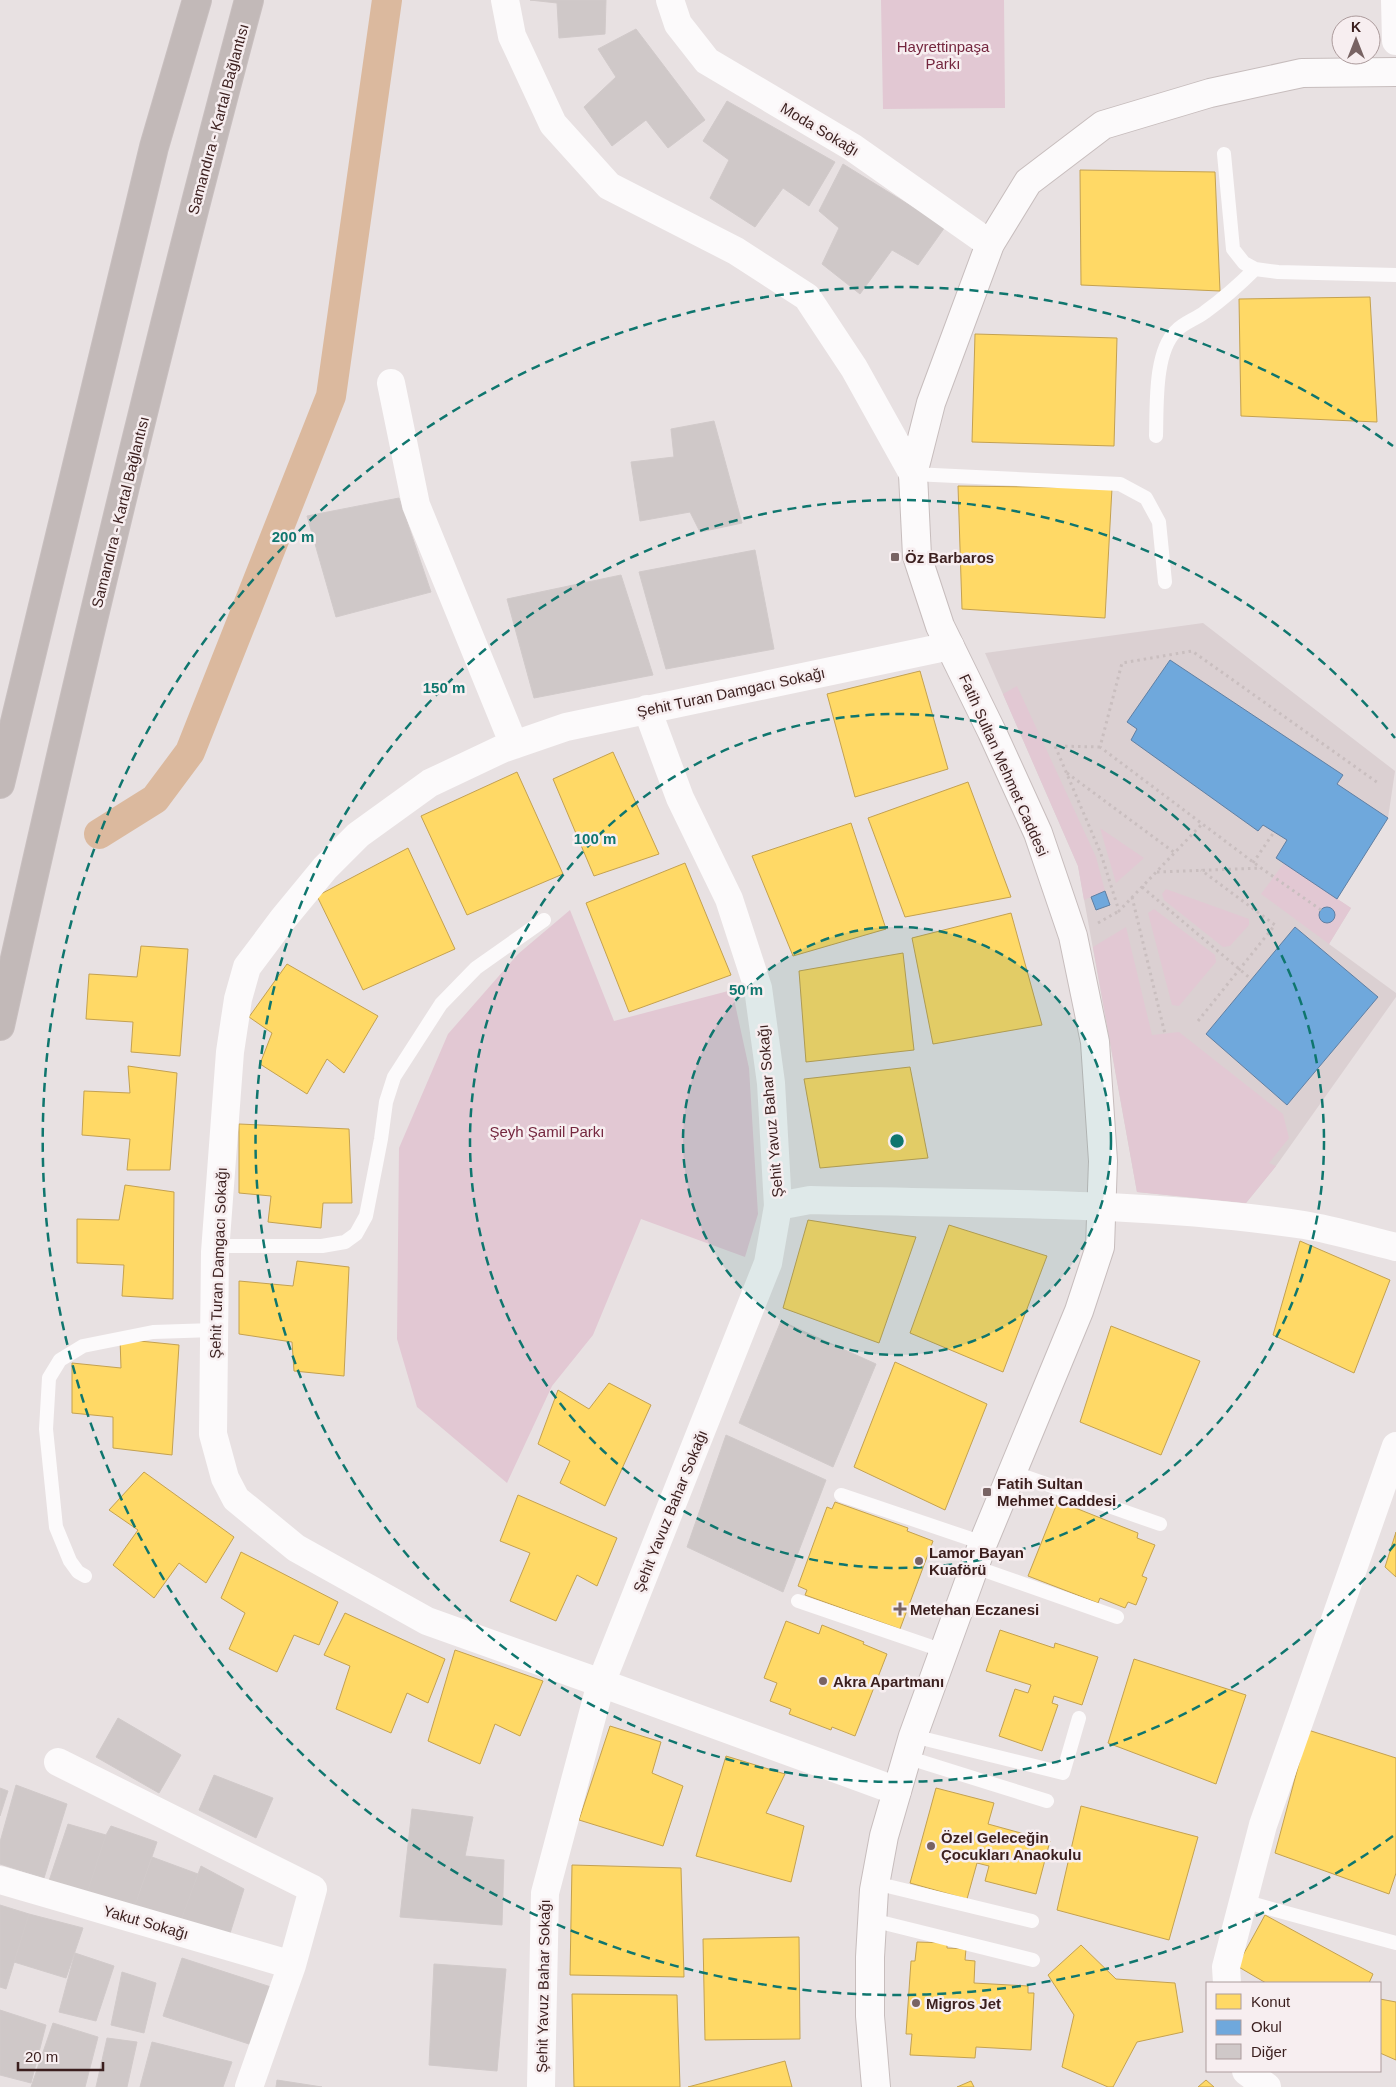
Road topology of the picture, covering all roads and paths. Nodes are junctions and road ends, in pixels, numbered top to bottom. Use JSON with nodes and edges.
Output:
{"nodes":[{"id":1,"x":197,"y":0,"type":"edge"},
{"id":2,"x":249,"y":0,"type":"edge"},
{"id":3,"x":505,"y":0,"type":"edge"},
{"id":4,"x":670,"y":0,"type":"edge"},
{"id":5,"x":1395,"y":0,"type":"edge"},
{"id":6,"x":1396,"y":41,"type":"edge"},
{"id":7,"x":1396,"y":72,"type":"edge"},
{"id":8,"x":1224,"y":154,"type":"dead end"},
{"id":9,"x":990,"y":244,"type":"junction"},
{"id":10,"x":1255,"y":269,"type":"junction"},
{"id":11,"x":1396,"y":275,"type":"edge"},
{"id":12,"x":391,"y":383,"type":"dead end"},
{"id":13,"x":1156,"y":436,"type":"dead end"},
{"id":14,"x":913,"y":474,"type":"junction"},
{"id":15,"x":1165,"y":582,"type":"dead end"},
{"id":16,"x":950,"y":646,"type":"junction"},
{"id":17,"x":647,"y":709,"type":"junction"},
{"id":18,"x":514,"y":745,"type":"junction"},
{"id":19,"x":1100,"y":747,"type":"junction"},
{"id":20,"x":1066,"y":772,"type":"junction"},
{"id":21,"x":1378,"y":783,"type":"dead end"},
{"id":22,"x":0,"y":784,"type":"edge"},
{"id":23,"x":1202,"y":824,"type":"junction"},
{"id":24,"x":1274,"y":832,"type":"dead end"},
{"id":25,"x":1175,"y":853,"type":"junction"},
{"id":26,"x":1253,"y":862,"type":"junction"},
{"id":27,"x":1261,"y":868,"type":"junction"},
{"id":28,"x":1201,"y":870,"type":"junction"},
{"id":29,"x":1157,"y":872,"type":"junction"},
{"id":30,"x":1142,"y":887,"type":"junction"},
{"id":31,"x":1132,"y":897,"type":"junction"},
{"id":32,"x":1321,"y":910,"type":"dead end"},
{"id":33,"x":544,"y":920,"type":"dead end"},
{"id":34,"x":1240,"y":969,"type":"junction"},
{"id":35,"x":1251,"y":979,"type":"dead end"},
{"id":36,"x":1198,"y":1021,"type":"dead end"},
{"id":37,"x":0,"y":1026,"type":"edge"},
{"id":38,"x":1165,"y":1034,"type":"dead end"},
{"id":39,"x":778,"y":1206,"type":"junction"},
{"id":40,"x":1101,"y":1207,"type":"junction"},
{"id":41,"x":216,"y":1246,"type":"junction"},
{"id":42,"x":1396,"y":1247,"type":"edge"},
{"id":43,"x":214,"y":1330,"type":"junction"},
{"id":44,"x":1396,"y":1446,"type":"edge"},
{"id":45,"x":1012,"y":1472,"type":"junction"},
{"id":46,"x":841,"y":1495,"type":"dead end"},
{"id":47,"x":1160,"y":1524,"type":"dead end"},
{"id":48,"x":979,"y":1555,"type":"junction"},
{"id":49,"x":85,"y":1576,"type":"dead end"},
{"id":50,"x":798,"y":1601,"type":"dead end"},
{"id":51,"x":1117,"y":1616,"type":"dead end"},
{"id":52,"x":944,"y":1651,"type":"junction"},
{"id":53,"x":602,"y":1683,"type":"junction"},
{"id":54,"x":1080,"y":1718,"type":"dead end"},
{"id":55,"x":910,"y":1747,"type":"junction"},
{"id":56,"x":58,"y":1762,"type":"dead end"},
{"id":57,"x":897,"y":1790,"type":"junction"},
{"id":58,"x":1047,"y":1800,"type":"dead end"},
{"id":59,"x":0,"y":1880,"type":"edge"},
{"id":60,"x":875,"y":1883,"type":"junction"},
{"id":61,"x":1243,"y":1901,"type":"junction"},
{"id":62,"x":872,"y":1920,"type":"junction"},
{"id":63,"x":1032,"y":1921,"type":"dead end"},
{"id":64,"x":1396,"y":1943,"type":"edge"},
{"id":65,"x":1033,"y":1960,"type":"dead end"},
{"id":66,"x":292,"y":1965,"type":"junction"},
{"id":67,"x":1227,"y":1982,"type":"edge"},
{"id":68,"x":1247,"y":2072,"type":"edge"},
{"id":69,"x":249,"y":2087,"type":"edge"},
{"id":70,"x":541,"y":2087,"type":"edge"},
{"id":71,"x":876,"y":2087,"type":"edge"},
{"id":72,"x":1267,"y":2087,"type":"edge"}],
"edges":[{"from":1,"to":22,"type":"highway"},
{"from":2,"to":37,"type":"highway","name":"Samandıra - Kartal Bağlantısı"},
{"from":3,"to":14,"type":"street"},
{"from":4,"to":9,"type":"street","name":"Moda Sokağı"},
{"from":5,"to":6,"type":"street"},
{"from":7,"to":9,"type":"street","name":"Fatih Sultan Mehmet Caddesi"},
{"from":8,"to":10,"type":"lane"},
{"from":9,"to":14,"type":"street","name":"Fatih Sultan Mehmet Caddesi"},
{"from":10,"to":11,"type":"lane"},
{"from":10,"to":13,"type":"lane"},
{"from":12,"to":18,"type":"street"},
{"from":14,"to":15,"type":"lane"},
{"from":14,"to":16,"type":"street","name":"Fatih Sultan Mehmet Caddesi"},
{"from":16,"to":17,"type":"street","name":"Şehit Turan Damgacı Sokağı"},
{"from":16,"to":40,"type":"street","name":"Fatih Sultan Mehmet Caddesi"},
{"from":17,"to":18,"type":"street","name":"Şehit Turan Damgacı Sokağı"},
{"from":17,"to":39,"type":"street","name":"Şehit Yavuz Bahar Sokağı"},
{"from":18,"to":41,"type":"street","name":"Şehit Turan Damgacı Sokağı"},
{"from":19,"to":20,"type":"path"},
{"from":19,"to":21,"type":"path"},
{"from":19,"to":23,"type":"path"},
{"from":20,"to":25,"type":"path"},
{"from":20,"to":31,"type":"path"},
{"from":23,"to":25,"type":"path"},
{"from":23,"to":26,"type":"path"},
{"from":24,"to":26,"type":"path"},
{"from":25,"to":29,"type":"path"},
{"from":26,"to":27,"type":"path"},
{"from":27,"to":28,"type":"path"},
{"from":27,"to":32,"type":"path"},
{"from":28,"to":29,"type":"path"},
{"from":28,"to":34,"type":"path"},
{"from":29,"to":30,"type":"path"},
{"from":30,"to":31,"type":"path"},
{"from":30,"to":34,"type":"path"},
{"from":31,"to":38,"type":"path"},
{"from":33,"to":41,"type":"lane"},
{"from":34,"to":35,"type":"path"},
{"from":34,"to":36,"type":"path"},
{"from":39,"to":40,"type":"street"},
{"from":39,"to":53,"type":"street","name":"Şehit Yavuz Bahar Sokağı"},
{"from":40,"to":42,"type":"street"},
{"from":40,"to":45,"type":"street","name":"Fatih Sultan Mehmet Caddesi"},
{"from":41,"to":43,"type":"street","name":"Şehit Turan Damgacı Sokağı"},
{"from":43,"to":49,"type":"lane"},
{"from":43,"to":53,"type":"street","name":"Şehit Turan Damgacı Sokağı"},
{"from":44,"to":61,"type":"street"},
{"from":45,"to":47,"type":"lane"},
{"from":45,"to":48,"type":"street","name":"Fatih Sultan Mehmet Caddesi"},
{"from":46,"to":48,"type":"lane"},
{"from":48,"to":51,"type":"lane"},
{"from":48,"to":52,"type":"street","name":"Fatih Sultan Mehmet Caddesi"},
{"from":50,"to":52,"type":"lane"},
{"from":52,"to":55,"type":"street","name":"Fatih Sultan Mehmet Caddesi"},
{"from":53,"to":57,"type":"street"},
{"from":53,"to":70,"type":"street","name":"Şehit Yavuz Bahar Sokağı"},
{"from":54,"to":55,"type":"lane"},
{"from":55,"to":57,"type":"street","name":"Fatih Sultan Mehmet Caddesi"},
{"from":55,"to":58,"type":"lane"},
{"from":56,"to":66,"type":"street"},
{"from":57,"to":60,"type":"street","name":"Fatih Sultan Mehmet Caddesi"},
{"from":59,"to":66,"type":"street","name":"Yakut Sokağı"},
{"from":60,"to":62,"type":"street","name":"Fatih Sultan Mehmet Caddesi"},
{"from":60,"to":63,"type":"lane"},
{"from":61,"to":64,"type":"lane"},
{"from":61,"to":67,"type":"street"},
{"from":62,"to":65,"type":"lane"},
{"from":62,"to":71,"type":"street","name":"Fatih Sultan Mehmet Caddesi"},
{"from":66,"to":69,"type":"street"},
{"from":68,"to":72,"type":"street"}]}
